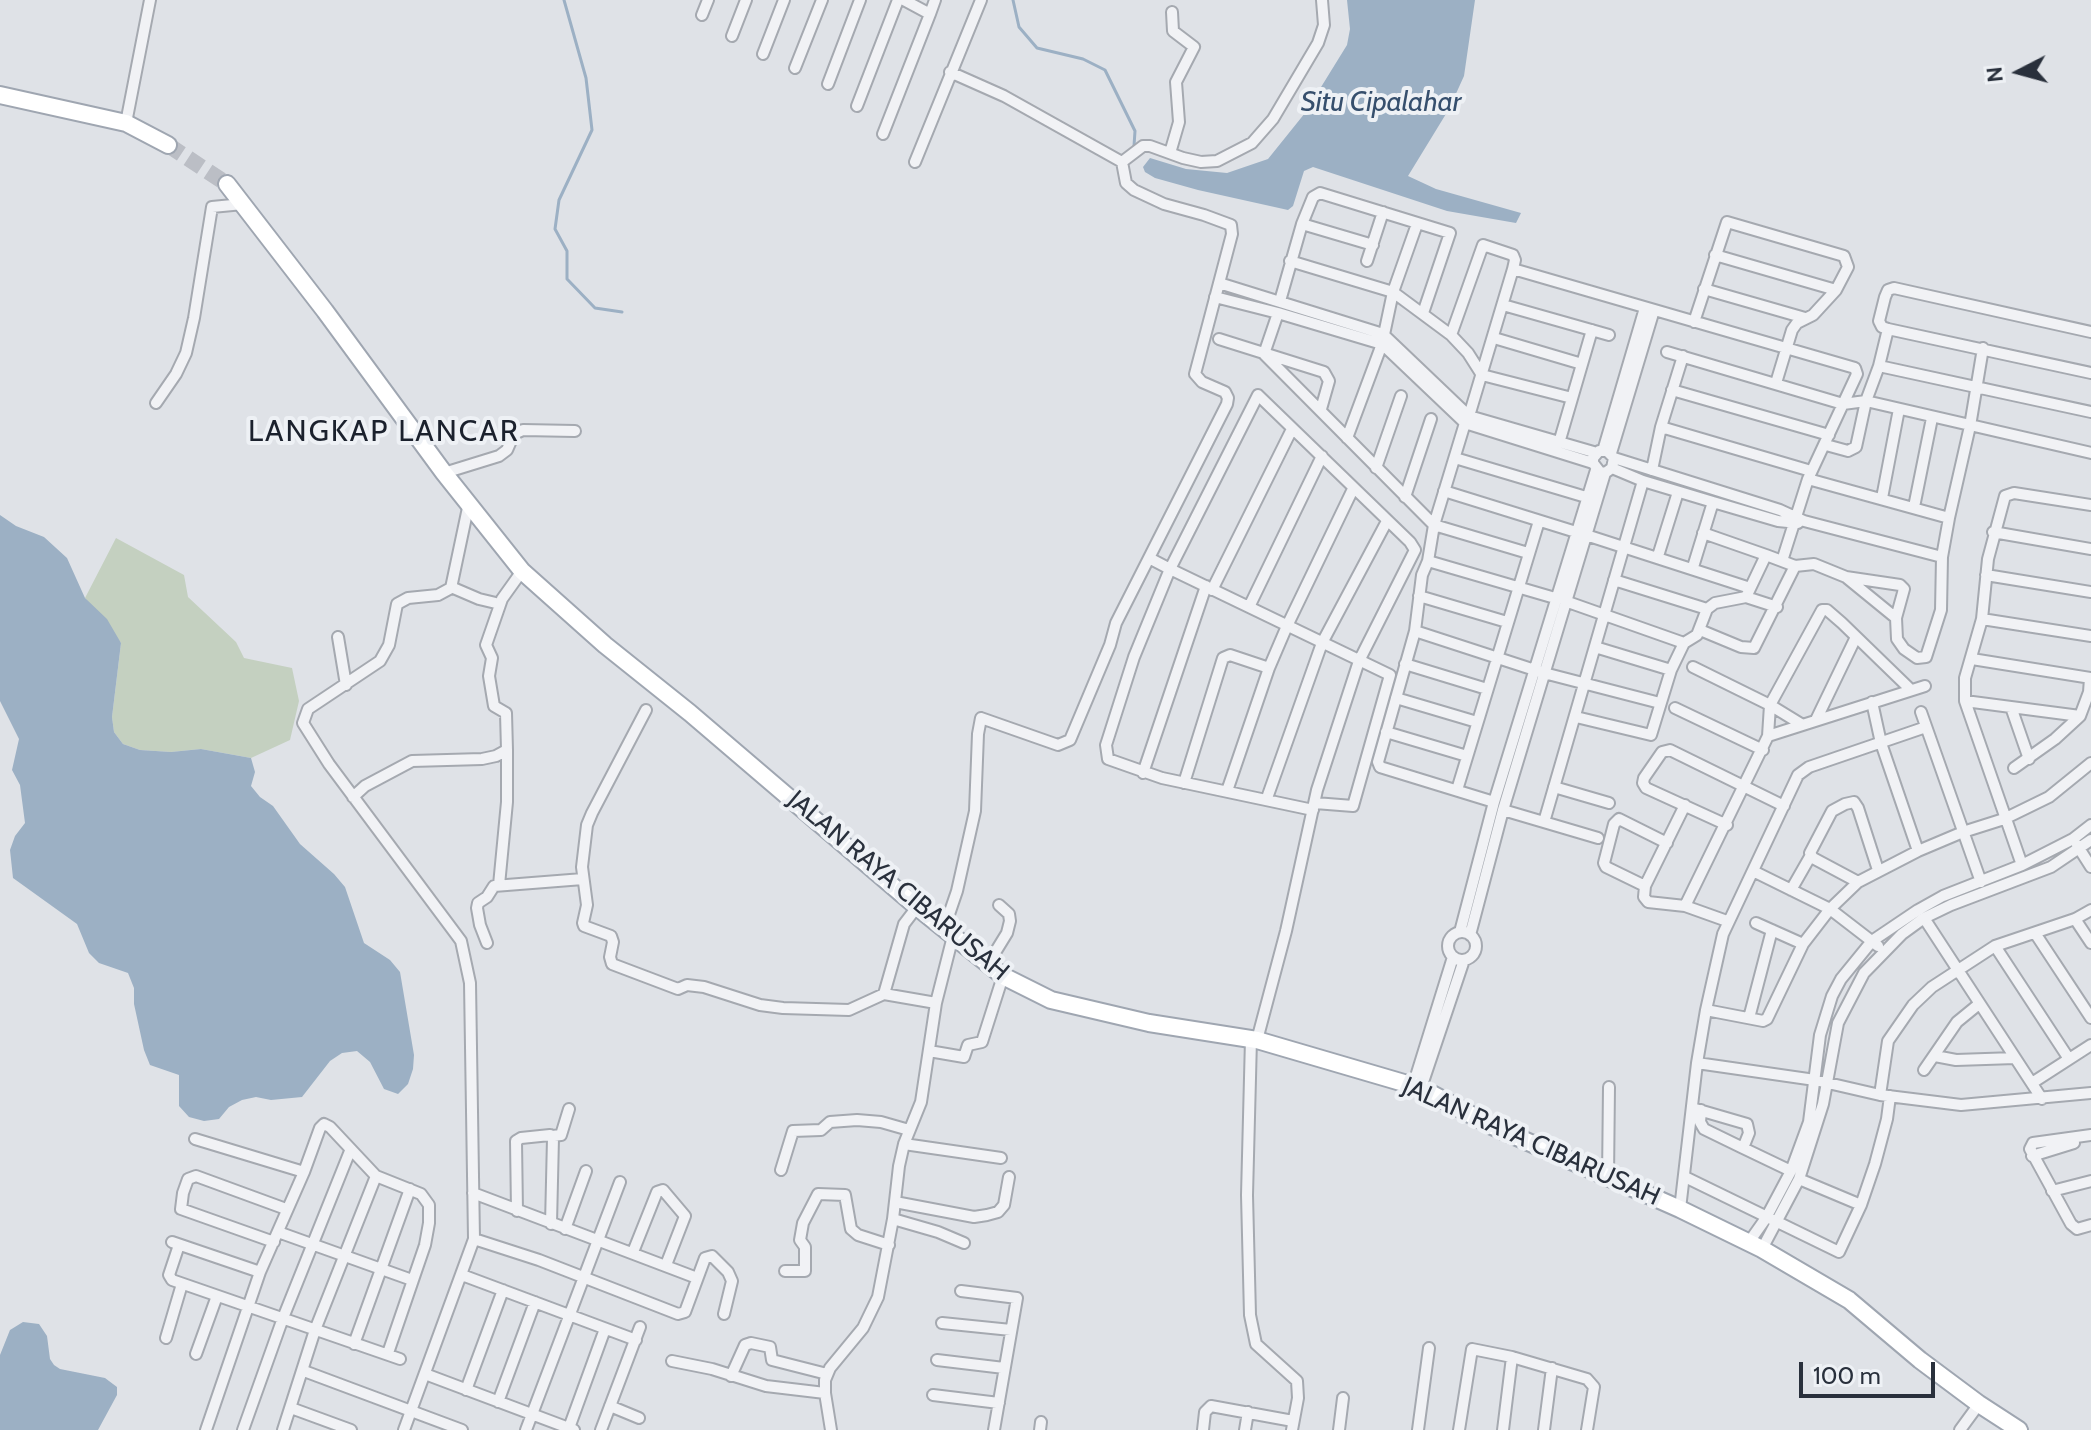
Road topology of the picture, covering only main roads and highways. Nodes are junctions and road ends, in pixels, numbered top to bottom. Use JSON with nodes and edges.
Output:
{"nodes":[{"id":1,"x":0,"y":95,"type":"edge"},
{"id":2,"x":168,"y":145,"type":"tunnel mouth"},
{"id":3,"x":227,"y":184,"type":"tunnel mouth"},
{"id":4,"x":2019,"y":1430,"type":"edge"}],
"edges":[{"from":1,"to":2,"type":"main road"},
{"from":3,"to":4,"type":"main road","name":"JALAN RAYA CIBARUSAH"}]}
